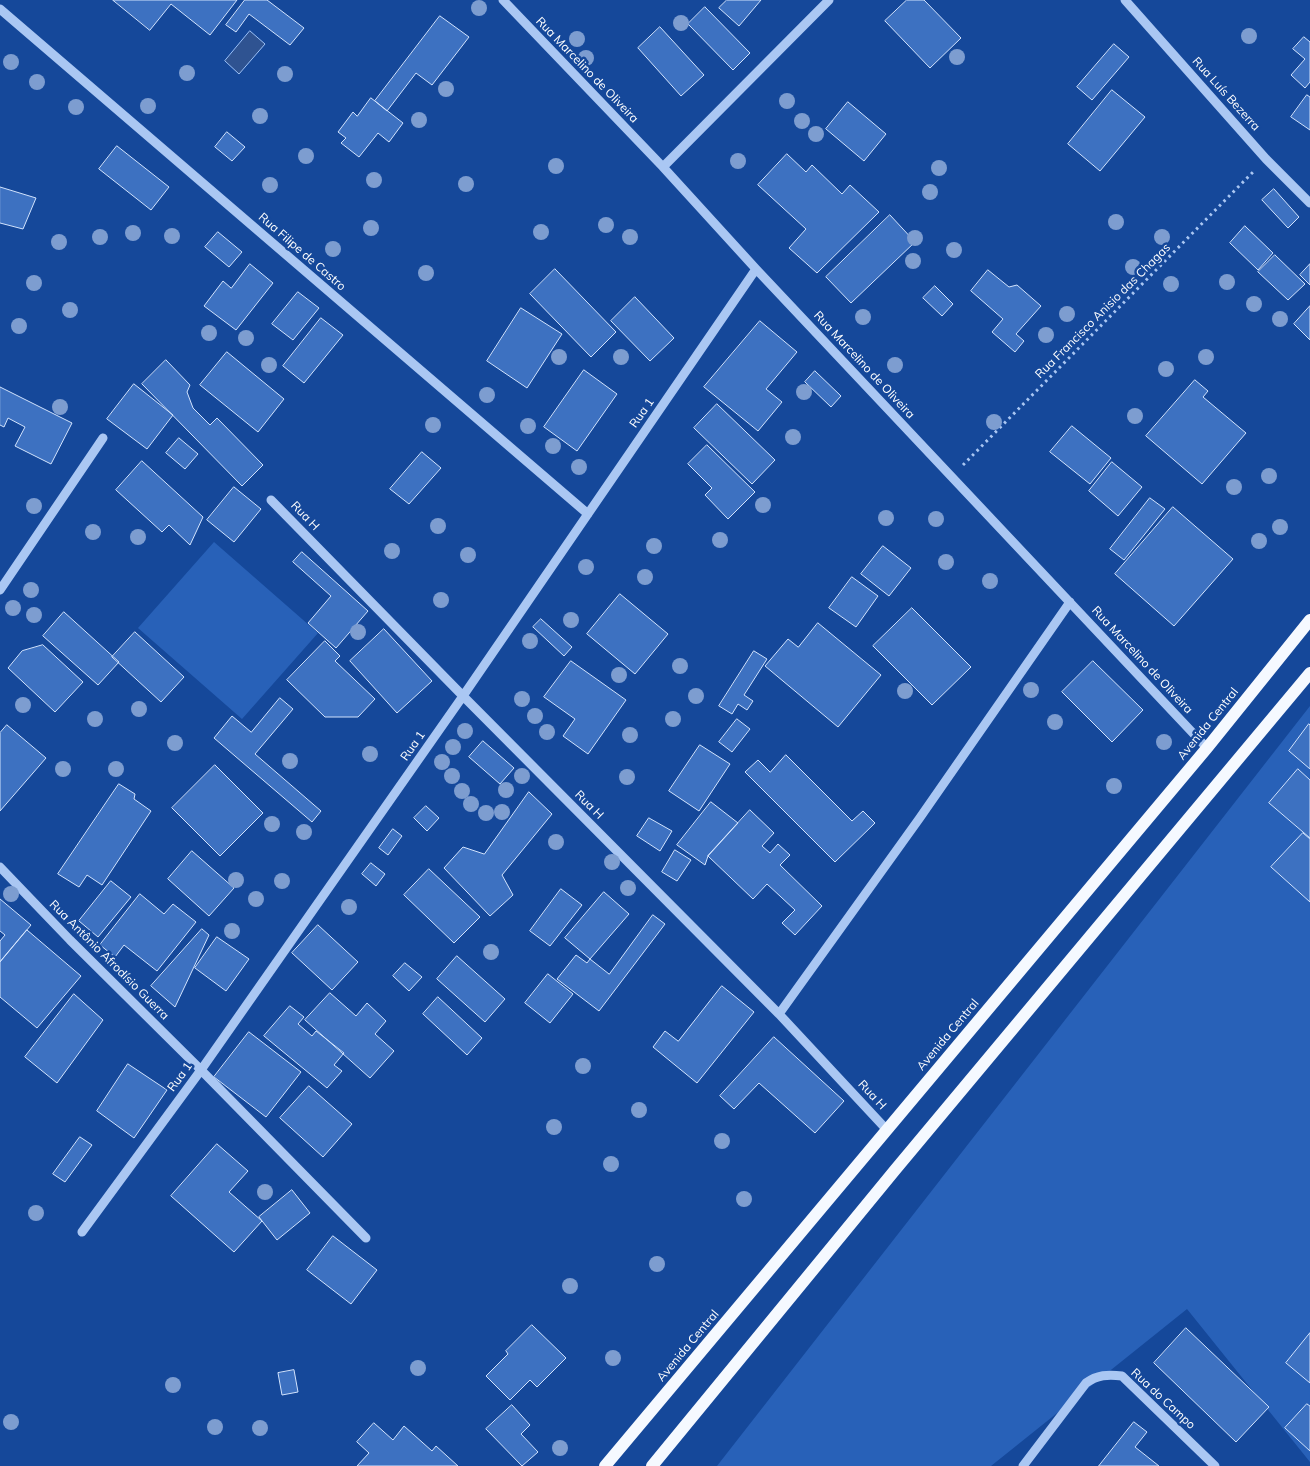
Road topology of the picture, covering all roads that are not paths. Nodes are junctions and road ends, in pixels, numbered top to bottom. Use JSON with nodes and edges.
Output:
{"nodes":[{"id":1,"x":503,"y":0,"type":"edge"},
{"id":2,"x":829,"y":0,"type":"edge"},
{"id":3,"x":1125,"y":0,"type":"edge"},
{"id":4,"x":0,"y":9,"type":"edge"},
{"id":5,"x":663,"y":168,"type":"junction"},
{"id":6,"x":1310,"y":203,"type":"edge"},
{"id":7,"x":756,"y":269,"type":"junction"},
{"id":8,"x":103,"y":438,"type":"dead end"},
{"id":9,"x":271,"y":500,"type":"dead end"},
{"id":10,"x":588,"y":514,"type":"junction"},
{"id":11,"x":0,"y":590,"type":"edge"},
{"id":12,"x":1070,"y":602,"type":"junction"},
{"id":13,"x":1310,"y":620,"type":"edge"},
{"id":14,"x":1310,"y":673,"type":"edge"},
{"id":15,"x":463,"y":696,"type":"junction"},
{"id":16,"x":1207,"y":748,"type":"junction"},
{"id":17,"x":0,"y":867,"type":"edge"},
{"id":18,"x":780,"y":1014,"type":"junction"},
{"id":19,"x":201,"y":1070,"type":"junction"},
{"id":20,"x":887,"y":1130,"type":"junction"},
{"id":21,"x":82,"y":1232,"type":"dead end"},
{"id":22,"x":366,"y":1238,"type":"dead end"},
{"id":23,"x":605,"y":1466,"type":"edge"},
{"id":24,"x":652,"y":1466,"type":"edge"},
{"id":25,"x":1023,"y":1466,"type":"edge"},
{"id":26,"x":1215,"y":1466,"type":"edge"}],
"edges":[{"from":1,"to":5,"type":"street","name":"Rua Marcelino de Oliveira"},
{"from":2,"to":5,"type":"street"},
{"from":3,"to":6,"type":"street","name":"Rua Luís Bezerra"},
{"from":4,"to":10,"type":"street","name":"Rua Filipe de Castro"},
{"from":5,"to":7,"type":"street","name":"Rua Marcelino de Oliveira"},
{"from":7,"to":10,"type":"street","name":"Rua 1"},
{"from":7,"to":12,"type":"street","name":"Rua Marcelino de Oliveira"},
{"from":8,"to":11,"type":"street"},
{"from":9,"to":15,"type":"street","name":"Rua H"},
{"from":10,"to":15,"type":"street","name":"Rua 1"},
{"from":12,"to":16,"type":"street","name":"Rua Marcelino de Oliveira"},
{"from":12,"to":18,"type":"street"},
{"from":13,"to":16,"type":"main road","name":"Avenida Central"},
{"from":14,"to":24,"type":"main road"},
{"from":15,"to":18,"type":"street","name":"Rua H"},
{"from":15,"to":19,"type":"street","name":"Rua 1"},
{"from":16,"to":20,"type":"main road","name":"Avenida Central"},
{"from":17,"to":19,"type":"street","name":"Rua Antônio Afrodísio Guerra"},
{"from":18,"to":20,"type":"street","name":"Rua H"},
{"from":19,"to":21,"type":"street","name":"Rua 1"},
{"from":19,"to":22,"type":"street","name":"Rua Antônio Afrodísio Guerra"},
{"from":20,"to":23,"type":"main road","name":"Avenida Central"},
{"from":25,"to":26,"type":"street","name":"Rua do Campo"}]}
